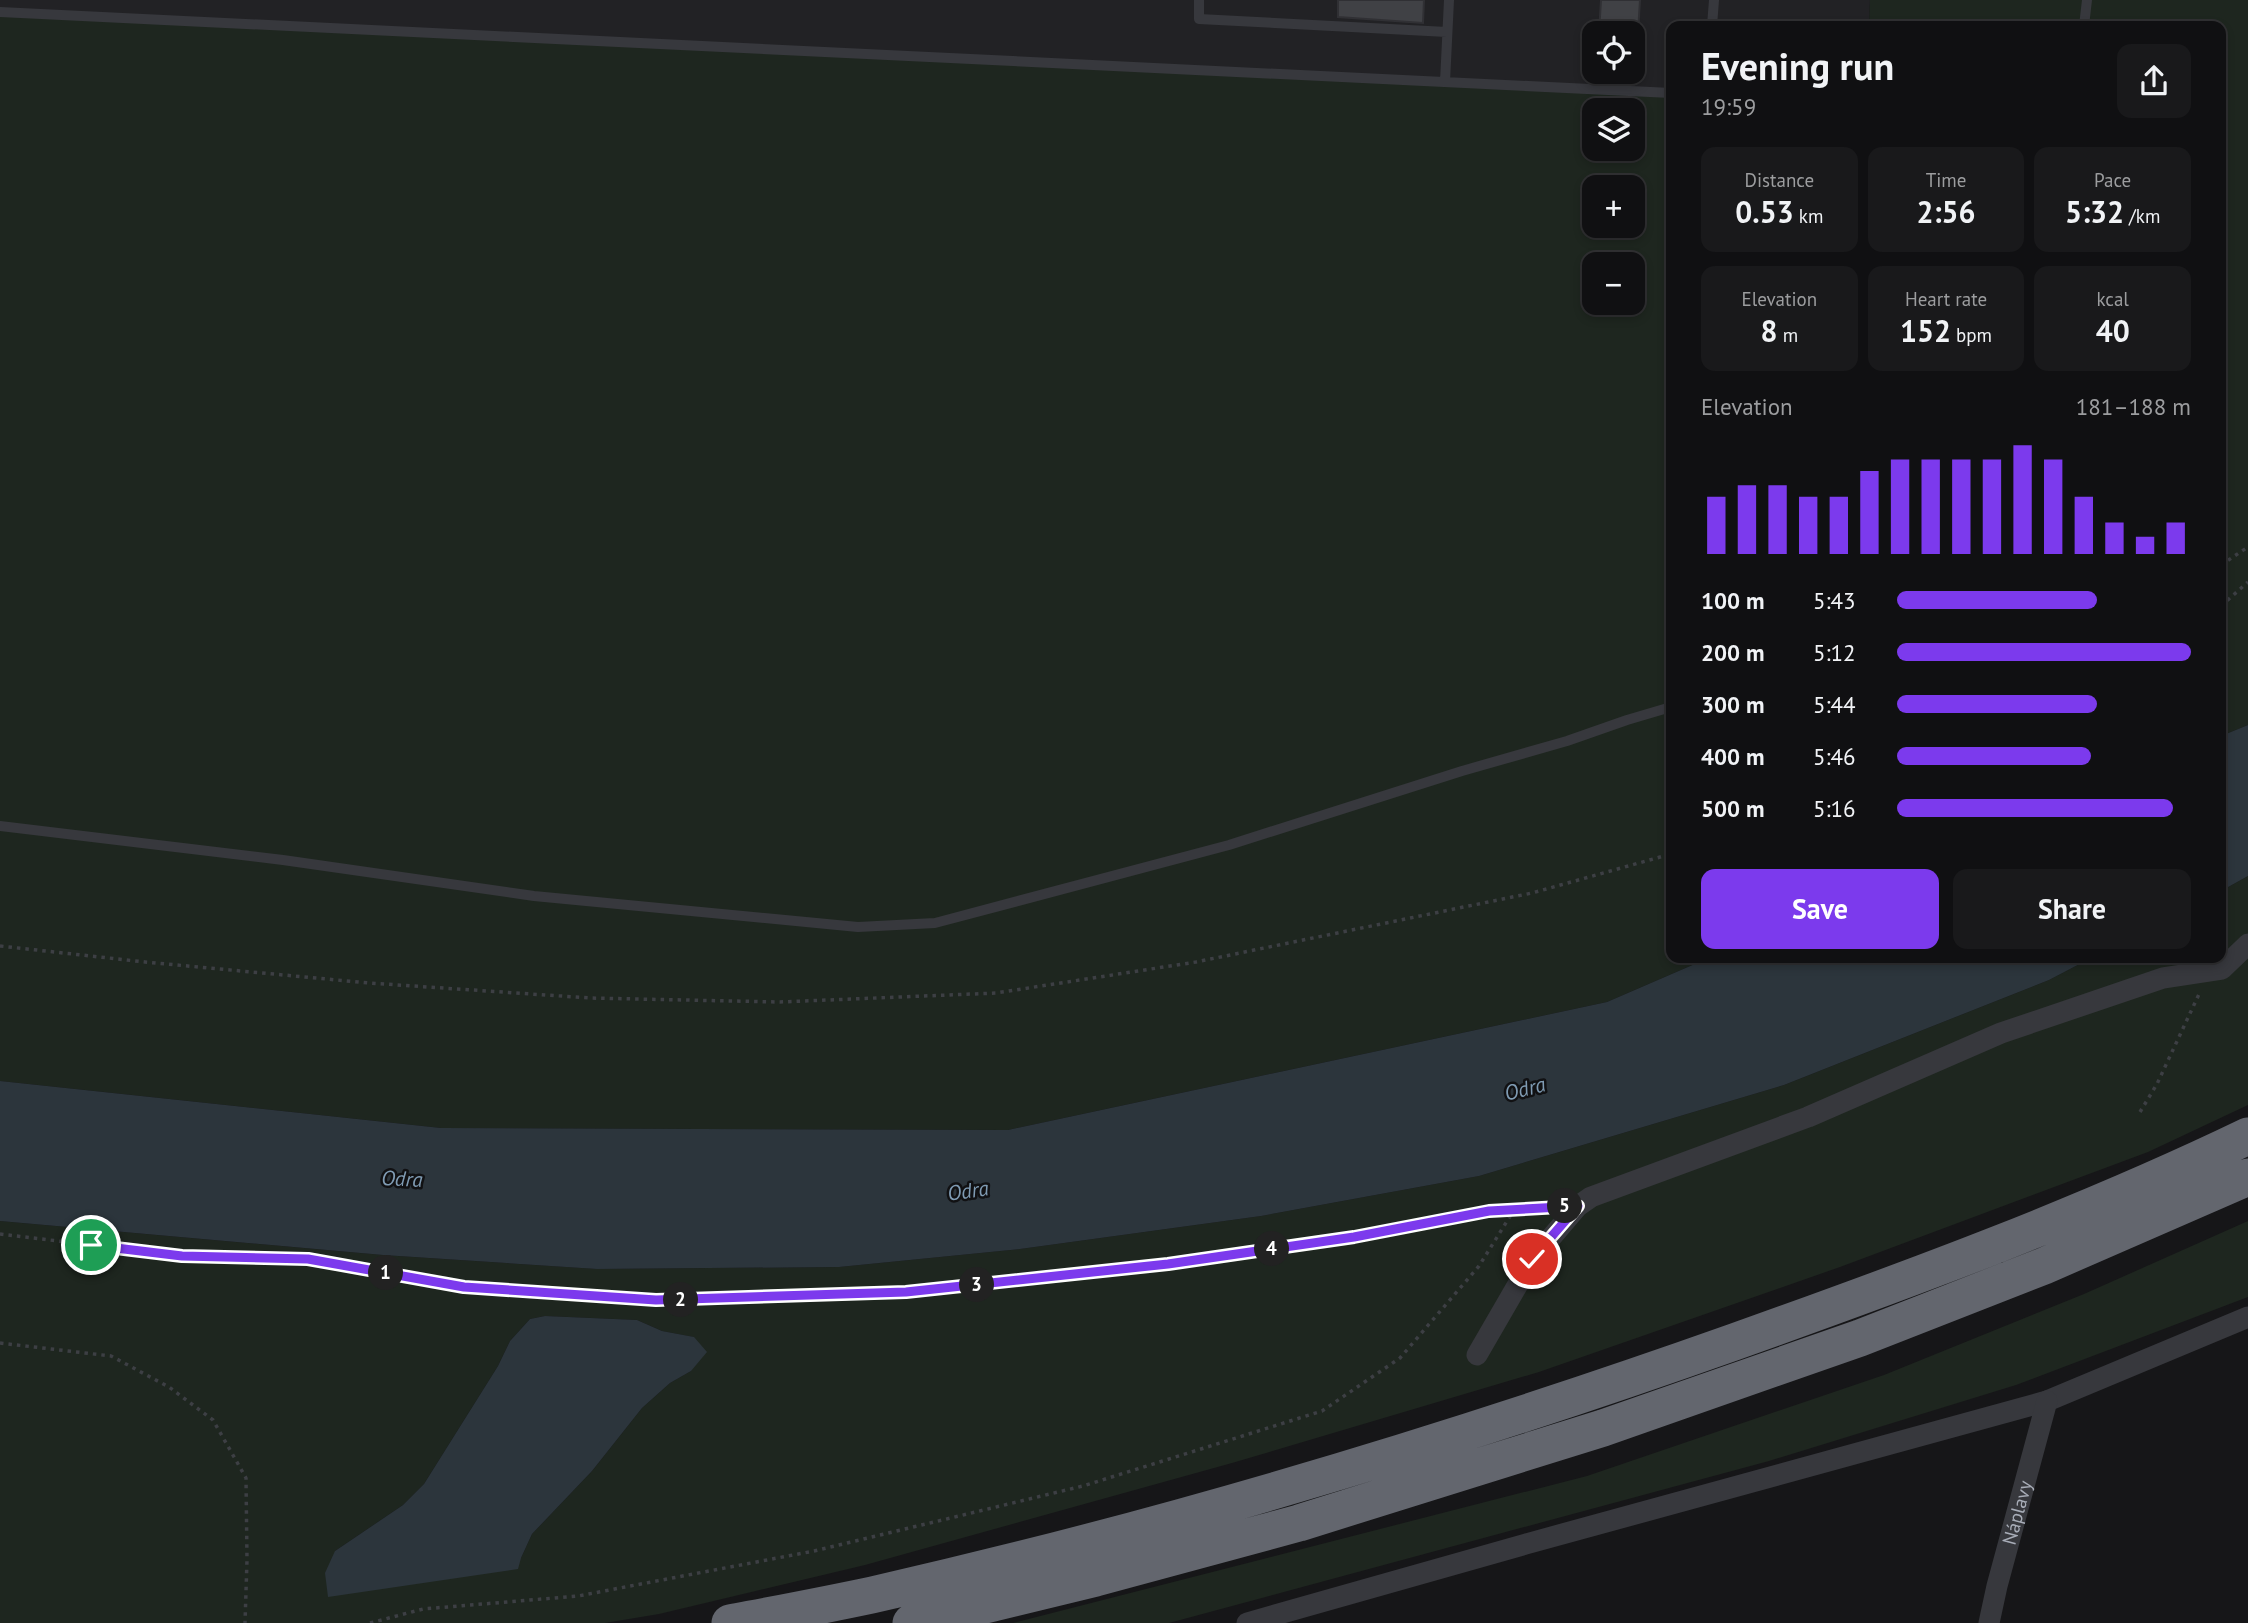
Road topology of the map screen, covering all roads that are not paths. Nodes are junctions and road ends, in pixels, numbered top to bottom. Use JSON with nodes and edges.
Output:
{"nodes":[{"id":1,"x":1199,"y":0,"type":"edge"},
{"id":2,"x":1449,"y":0,"type":"edge"},
{"id":3,"x":1714,"y":0,"type":"edge"},
{"id":4,"x":2087,"y":0,"type":"edge"},
{"id":5,"x":0,"y":12,"type":"edge"},
{"id":6,"x":1712,"y":21,"type":"edge"},
{"id":7,"x":2085,"y":21,"type":"edge"},
{"id":8,"x":1447,"y":32,"type":"junction"},
{"id":9,"x":1445,"y":82,"type":"junction"},
{"id":10,"x":1666,"y":93,"type":"edge"},
{"id":11,"x":1666,"y":708,"type":"edge"},
{"id":12,"x":0,"y":826,"type":"edge"},
{"id":13,"x":2248,"y":944,"type":"edge"},
{"id":14,"x":2248,"y":1136,"type":"edge"},
{"id":15,"x":2248,"y":1177,"type":"edge"},
{"id":16,"x":2248,"y":1317,"type":"edge"},
{"id":17,"x":1477,"y":1355,"type":"dead end"},
{"id":18,"x":2047,"y":1401,"type":"junction"},
{"id":19,"x":1279,"y":1619,"type":"edge"},
{"id":20,"x":730,"y":1623,"type":"edge"},
{"id":21,"x":911,"y":1623,"type":"edge"},
{"id":22,"x":1247,"y":1623,"type":"edge"},
{"id":23,"x":1989,"y":1623,"type":"edge"}],
"edges":[{"from":1,"to":8,"type":"lane"},
{"from":2,"to":8,"type":"lane"},
{"from":3,"to":6,"type":"lane"},
{"from":4,"to":7,"type":"lane"},
{"from":5,"to":9,"type":"lane"},
{"from":8,"to":9,"type":"lane"},
{"from":9,"to":10,"type":"lane"},
{"from":11,"to":12,"type":"lane"},
{"from":13,"to":17,"type":"street"},
{"from":14,"to":20,"type":"highway"},
{"from":15,"to":21,"type":"highway"},
{"from":16,"to":18,"type":"street"},
{"from":18,"to":19,"type":"street"},
{"from":18,"to":23,"type":"street","name":"Náplavy"},
{"from":19,"to":22,"type":"street"}]}
